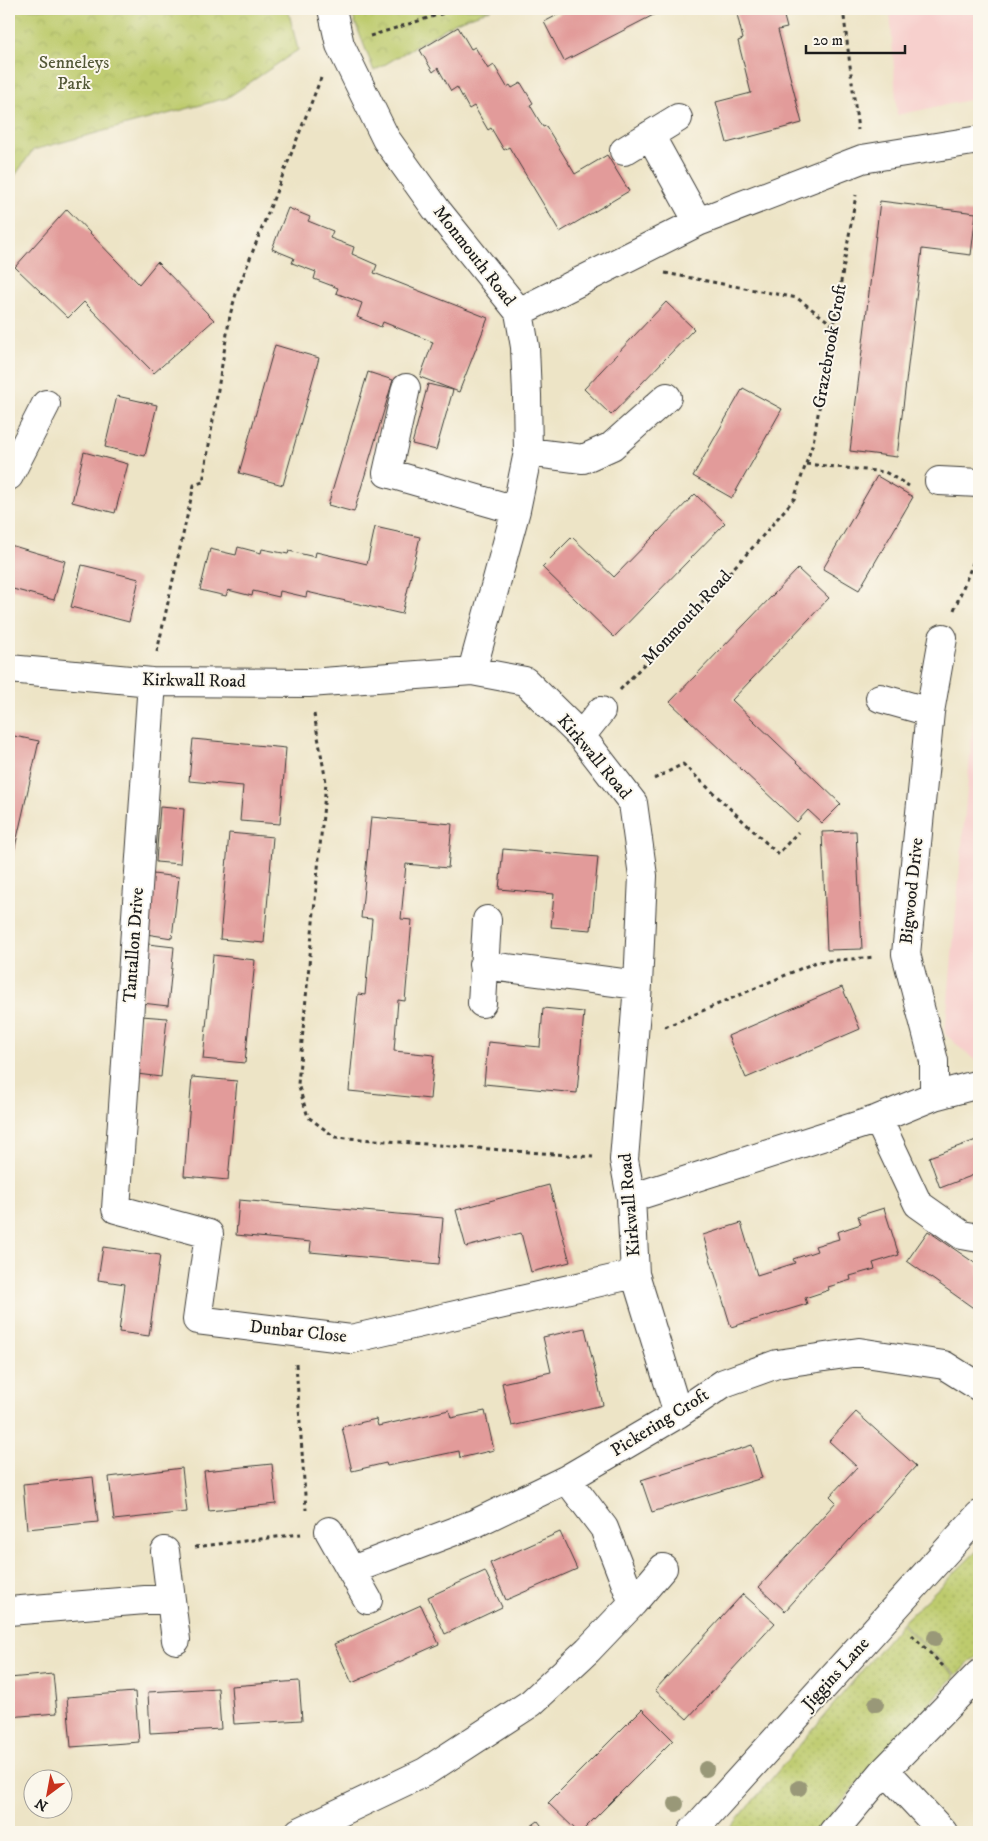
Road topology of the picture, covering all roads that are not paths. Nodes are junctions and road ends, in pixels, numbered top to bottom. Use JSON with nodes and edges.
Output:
{"nodes":[{"id":1,"x":332,"y":9,"type":"edge"},
{"id":2,"x":678,"y":118,"type":"dead end"},
{"id":3,"x":650,"y":135,"type":"junction"},
{"id":4,"x":979,"y":140,"type":"edge"},
{"id":5,"x":624,"y":151,"type":"dead end"},
{"id":6,"x":698,"y":222,"type":"junction"},
{"id":7,"x":519,"y":312,"type":"junction"},
{"id":8,"x":406,"y":388,"type":"dead end"},
{"id":9,"x":667,"y":397,"type":"dead end"},
{"id":10,"x":46,"y":404,"type":"dead end"},
{"id":11,"x":528,"y":452,"type":"junction"},
{"id":12,"x":12,"y":461,"type":"edge"},
{"id":13,"x":939,"y":481,"type":"road end"},
{"id":14,"x":979,"y":483,"type":"edge"},
{"id":15,"x":516,"y":510,"type":"junction"},
{"id":16,"x":943,"y":638,"type":"road end"},
{"id":17,"x":9,"y":669,"type":"edge"},
{"id":18,"x":472,"y":671,"type":"junction"},
{"id":19,"x":152,"y":682,"type":"junction"},
{"id":20,"x":880,"y":698,"type":"dead end"},
{"id":21,"x":601,"y":711,"type":"road end"},
{"id":22,"x":930,"y":712,"type":"junction"},
{"id":23,"x":581,"y":736,"type":"junction"},
{"id":24,"x":487,"y":920,"type":"dead end"},
{"id":25,"x":483,"y":965,"type":"junction"},
{"id":26,"x":638,"y":985,"type":"junction"},
{"id":27,"x":482,"y":1003,"type":"dead end"},
{"id":28,"x":979,"y":1084,"type":"edge"},
{"id":29,"x":934,"y":1096,"type":"junction"},
{"id":30,"x":878,"y":1119,"type":"junction"},
{"id":31,"x":632,"y":1198,"type":"junction"},
{"id":32,"x":116,"y":1209,"type":"joint"},
{"id":33,"x":979,"y":1238,"type":"edge"},
{"id":34,"x":635,"y":1274,"type":"junction"},
{"id":35,"x":979,"y":1387,"type":"edge"},
{"id":36,"x":678,"y":1414,"type":"junction"},
{"id":37,"x":567,"y":1479,"type":"junction"},
{"id":38,"x":979,"y":1515,"type":"edge"},
{"id":39,"x":319,"y":1532,"type":"road end"},
{"id":40,"x":165,"y":1551,"type":"road end"},
{"id":41,"x":663,"y":1568,"type":"dead end"},
{"id":42,"x":352,"y":1570,"type":"junction"},
{"id":43,"x":170,"y":1598,"type":"junction"},
{"id":44,"x":368,"y":1600,"type":"dead end"},
{"id":45,"x":633,"y":1603,"type":"junction"},
{"id":46,"x":9,"y":1610,"type":"edge"},
{"id":47,"x":176,"y":1640,"type":"dead end"},
{"id":48,"x":972,"y":1681,"type":"edge"},
{"id":49,"x":885,"y":1770,"type":"junction"},
{"id":50,"x":300,"y":1832,"type":"edge"},
{"id":51,"x":692,"y":1832,"type":"edge"},
{"id":52,"x":833,"y":1832,"type":"edge"},
{"id":53,"x":944,"y":1832,"type":"edge"}],
"edges":[{"from":1,"to":7,"type":"street","name":"Monmouth Road"},
{"from":2,"to":3,"type":"street"},
{"from":3,"to":5,"type":"street"},
{"from":3,"to":6,"type":"street"},
{"from":4,"to":6,"type":"street"},
{"from":6,"to":7,"type":"street"},
{"from":7,"to":11,"type":"street","name":"Monmouth Road"},
{"from":8,"to":15,"type":"street"},
{"from":9,"to":11,"type":"street"},
{"from":10,"to":12,"type":"street"},
{"from":11,"to":15,"type":"street","name":"Monmouth Road"},
{"from":13,"to":14,"type":"street"},
{"from":15,"to":18,"type":"street","name":"Monmouth Road"},
{"from":16,"to":22,"type":"street","name":"Bigwood Drive"},
{"from":17,"to":19,"type":"street","name":"Kirkwall Road"},
{"from":18,"to":19,"type":"street","name":"Kirkwall Road"},
{"from":18,"to":23,"type":"street","name":"Kirkwall Road"},
{"from":19,"to":32,"type":"street","name":"Tantallon Drive"},
{"from":20,"to":22,"type":"street"},
{"from":21,"to":23,"type":"street"},
{"from":22,"to":29,"type":"street","name":"Bigwood Drive"},
{"from":23,"to":26,"type":"street","name":"Kirkwall Road"},
{"from":24,"to":25,"type":"street"},
{"from":25,"to":26,"type":"street"},
{"from":25,"to":27,"type":"street"},
{"from":26,"to":31,"type":"street","name":"Kirkwall Road"},
{"from":28,"to":29,"type":"street"},
{"from":29,"to":30,"type":"street"},
{"from":30,"to":31,"type":"street"},
{"from":30,"to":33,"type":"street"},
{"from":31,"to":34,"type":"street","name":"Kirkwall Road"},
{"from":32,"to":34,"type":"street","name":"Dunbar Close"},
{"from":34,"to":36,"type":"street","name":"Kirkwall Road"},
{"from":35,"to":36,"type":"street","name":"Pickering Croft"},
{"from":36,"to":37,"type":"street","name":"Pickering Croft"},
{"from":37,"to":42,"type":"street","name":"Pickering Croft"},
{"from":37,"to":45,"type":"street"},
{"from":38,"to":51,"type":"street","name":"Jiggins Lane"},
{"from":39,"to":42,"type":"street"},
{"from":40,"to":43,"type":"street"},
{"from":41,"to":45,"type":"street"},
{"from":42,"to":44,"type":"street"},
{"from":43,"to":46,"type":"street"},
{"from":43,"to":47,"type":"street"},
{"from":45,"to":50,"type":"street"},
{"from":48,"to":49,"type":"street"},
{"from":49,"to":52,"type":"street"},
{"from":49,"to":53,"type":"street"}]}
